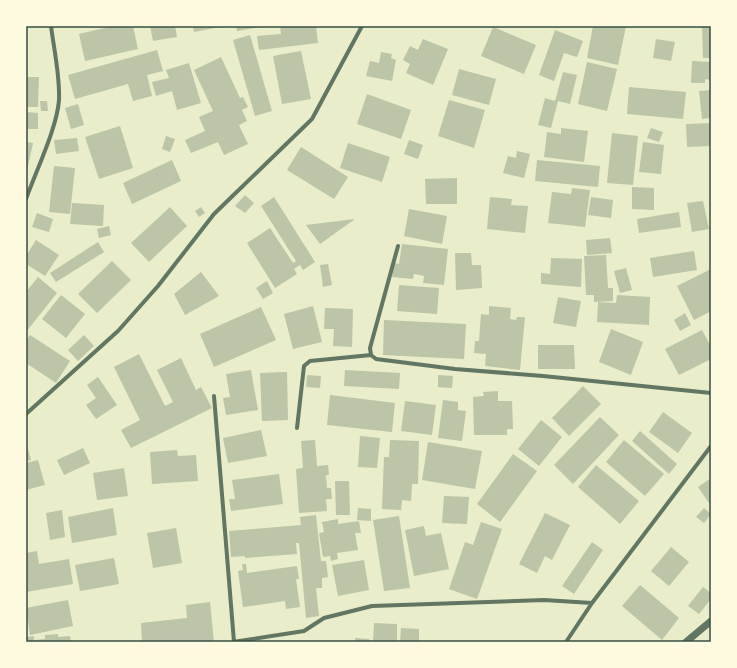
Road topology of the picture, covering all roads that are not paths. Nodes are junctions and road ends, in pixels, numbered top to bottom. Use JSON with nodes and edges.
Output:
{"nodes":[{"id":1,"x":51,"y":26,"type":"edge"},
{"id":2,"x":362,"y":26,"type":"edge"},
{"id":3,"x":26,"y":199,"type":"edge"},
{"id":4,"x":398,"y":246,"type":"dead end"},
{"id":5,"x":371,"y":355,"type":"junction"},
{"id":6,"x":711,"y":393,"type":"edge"},
{"id":7,"x":214,"y":396,"type":"dead end"},
{"id":8,"x":26,"y":414,"type":"edge"},
{"id":9,"x":297,"y":428,"type":"dead end"},
{"id":10,"x":711,"y":446,"type":"edge"},
{"id":11,"x":592,"y":603,"type":"junction"},
{"id":12,"x":711,"y":621,"type":"edge"},
{"id":13,"x":233,"y":642,"type":"edge"},
{"id":14,"x":566,"y":642,"type":"edge"},
{"id":15,"x":686,"y":642,"type":"edge"}],
"edges":[{"from":1,"to":3,"type":"street"},
{"from":2,"to":8,"type":"street"},
{"from":4,"to":5,"type":"street"},
{"from":5,"to":6,"type":"street"},
{"from":5,"to":9,"type":"street"},
{"from":7,"to":13,"type":"street"},
{"from":10,"to":11,"type":"street"},
{"from":11,"to":13,"type":"street"},
{"from":11,"to":14,"type":"street"},
{"from":12,"to":15,"type":"street"}]}
